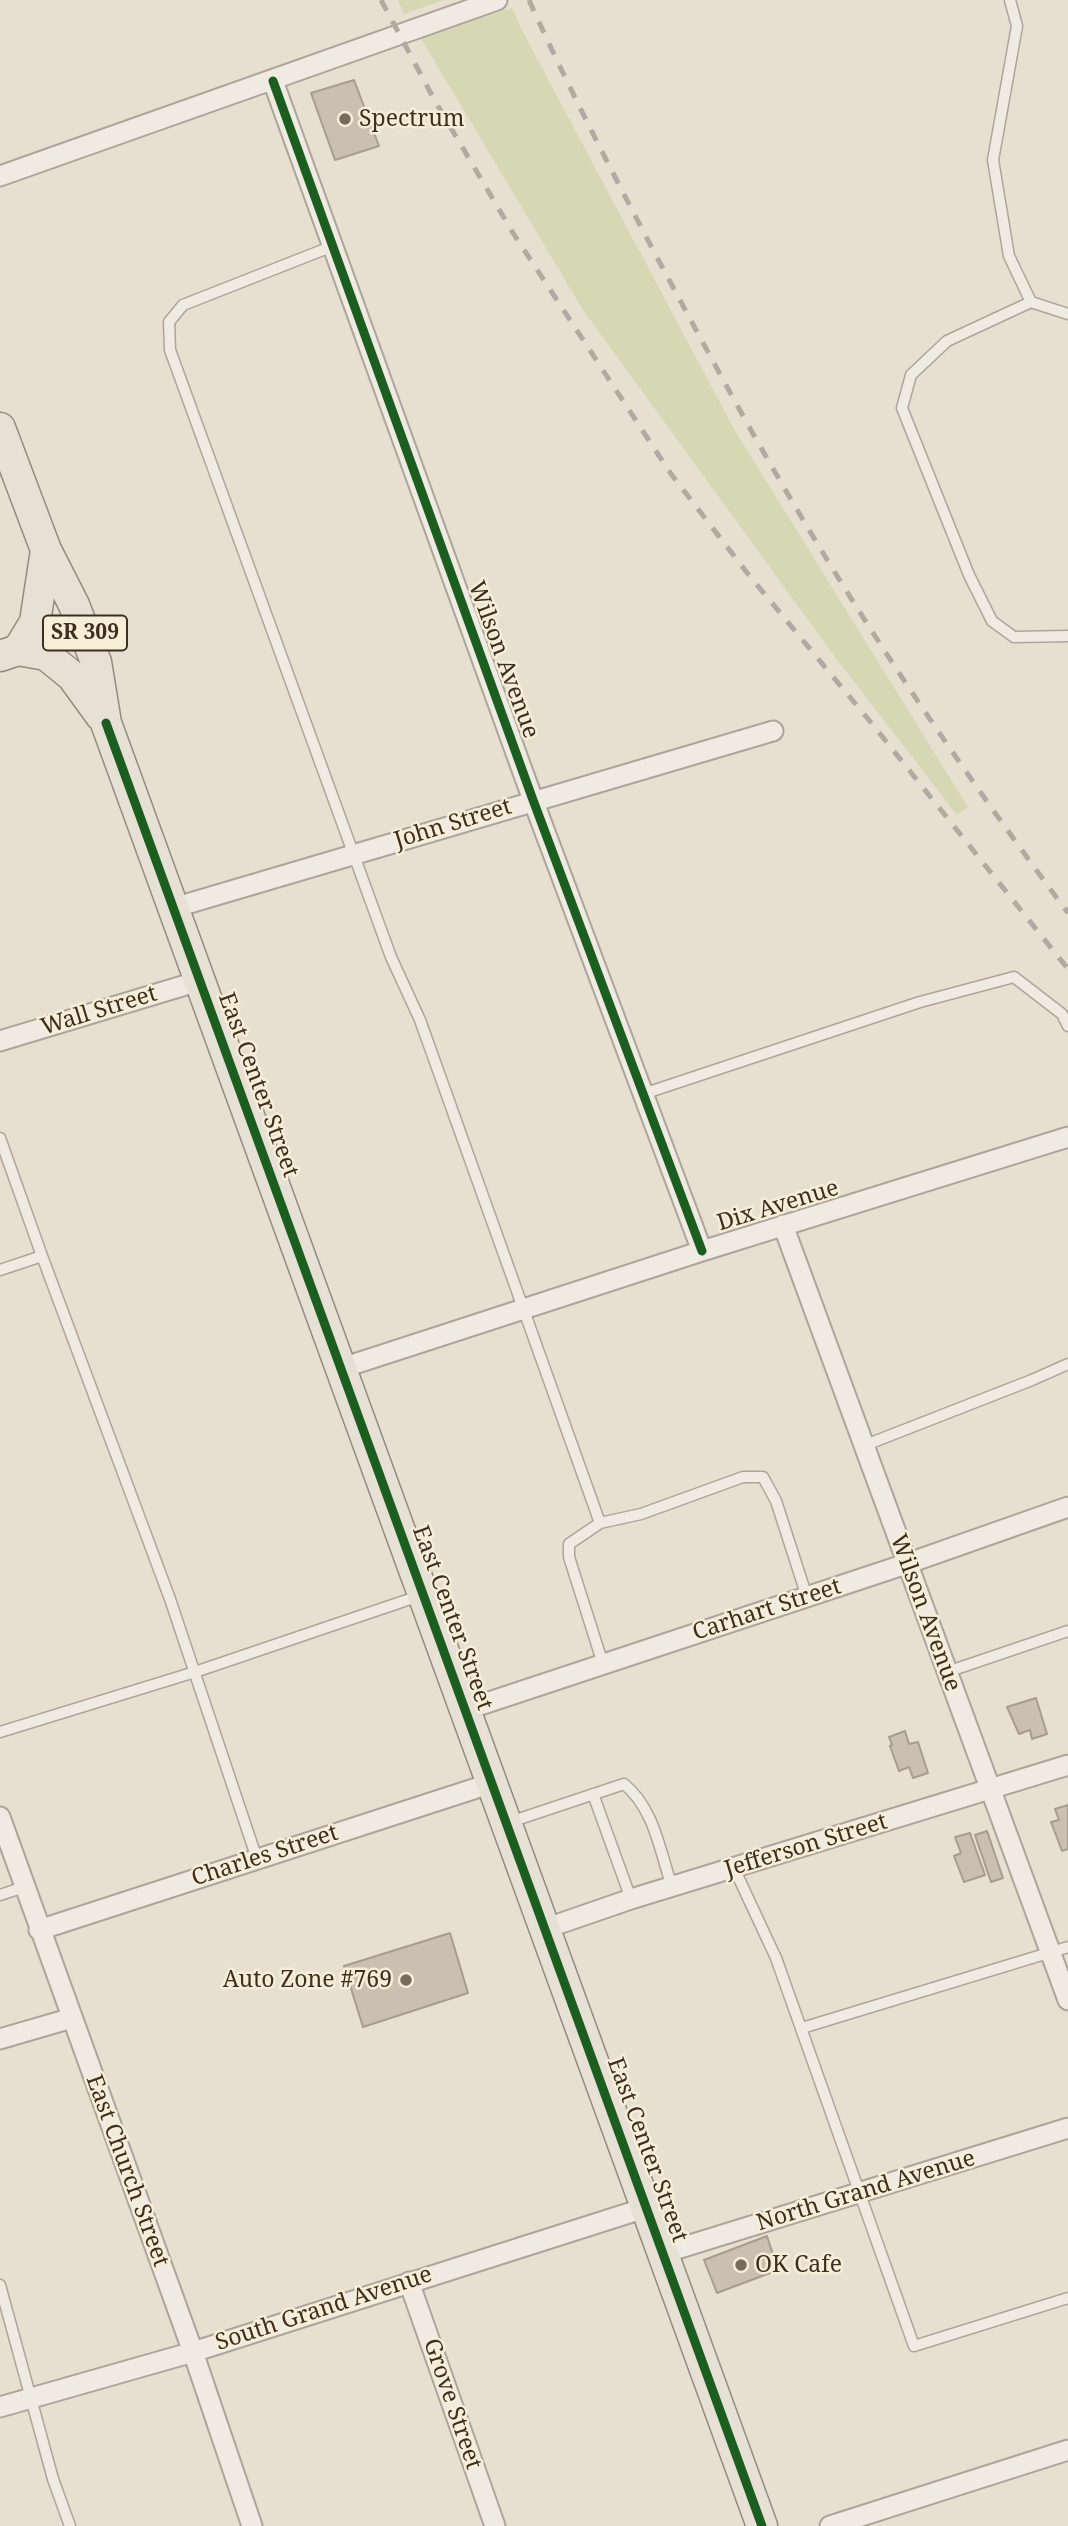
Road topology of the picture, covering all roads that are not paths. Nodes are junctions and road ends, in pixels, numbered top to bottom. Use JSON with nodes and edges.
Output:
{"nodes":[{"id":1,"x":498,"y":0,"type":"edge"},
{"id":2,"x":1010,"y":0,"type":"edge"},
{"id":3,"x":273,"y":81,"type":"junction"},
{"id":4,"x":0,"y":176,"type":"edge"},
{"id":5,"x":333,"y":246,"type":"junction"},
{"id":6,"x":1031,"y":302,"type":"junction"},
{"id":7,"x":1068,"y":314,"type":"edge"},
{"id":8,"x":0,"y":428,"type":"edge"},
{"id":9,"x":46,"y":550,"type":"junction"},
{"id":10,"x":1068,"y":636,"type":"edge"},
{"id":11,"x":9,"y":653,"type":"edge"},
{"id":12,"x":106,"y":723,"type":"junction"},
{"id":13,"x":773,"y":731,"type":"dead end"},
{"id":14,"x":533,"y":800,"type":"junction"},
{"id":15,"x":355,"y":853,"type":"junction"},
{"id":16,"x":173,"y":908,"type":"junction"},
{"id":17,"x":199,"y":981,"type":"junction"},
{"id":18,"x":1068,"y":1026,"type":"edge"},
{"id":19,"x":0,"y":1041,"type":"edge"},
{"id":20,"x":643,"y":1094,"type":"junction"},
{"id":21,"x":1068,"y":1137,"type":"edge"},
{"id":22,"x":0,"y":1138,"type":"edge"},
{"id":23,"x":783,"y":1225,"type":"junction"},
{"id":24,"x":702,"y":1251,"type":"junction"},
{"id":25,"x":41,"y":1256,"type":"junction"},
{"id":26,"x":0,"y":1270,"type":"edge"},
{"id":27,"x":522,"y":1309,"type":"junction"},
{"id":28,"x":1068,"y":1364,"type":"edge"},
{"id":29,"x":342,"y":1368,"type":"junction"},
{"id":30,"x":863,"y":1446,"type":"junction"},
{"id":31,"x":1068,"y":1507,"type":"edge"},
{"id":32,"x":600,"y":1523,"type":"junction"},
{"id":33,"x":906,"y":1564,"type":"junction"},
{"id":34,"x":422,"y":1595,"type":"junction"},
{"id":35,"x":807,"y":1597,"type":"junction"},
{"id":36,"x":1068,"y":1632,"type":"edge"},
{"id":37,"x":603,"y":1664,"type":"junction"},
{"id":38,"x":195,"y":1672,"type":"junction"},
{"id":39,"x":947,"y":1672,"type":"junction"},
{"id":40,"x":465,"y":1710,"type":"junction"},
{"id":41,"x":0,"y":1732,"type":"edge"},
{"id":42,"x":1068,"y":1765,"type":"edge"},
{"id":43,"x":492,"y":1783,"type":"junction"},
{"id":44,"x":991,"y":1788,"type":"junction"},
{"id":45,"x":593,"y":1794,"type":"junction"},
{"id":46,"x":0,"y":1818,"type":"edge"},
{"id":47,"x":506,"y":1824,"type":"junction"},
{"id":48,"x":257,"y":1859,"type":"junction"},
{"id":49,"x":734,"y":1868,"type":"junction"},
{"id":50,"x":24,"y":1887,"type":"junction"},
{"id":51,"x":671,"y":1887,"type":"junction"},
{"id":52,"x":0,"y":1895,"type":"edge"},
{"id":53,"x":631,"y":1899,"type":"junction"},
{"id":54,"x":544,"y":1929,"type":"junction"},
{"id":55,"x":39,"y":1930,"type":"junction"},
{"id":56,"x":1059,"y":1949,"type":"edge"},
{"id":57,"x":1068,"y":2000,"type":"edge"},
{"id":58,"x":72,"y":2018,"type":"junction"},
{"id":59,"x":802,"y":2028,"type":"junction"},
{"id":60,"x":0,"y":2039,"type":"edge"},
{"id":61,"x":1068,"y":2129,"type":"edge"},
{"id":62,"x":859,"y":2193,"type":"junction"},
{"id":63,"x":648,"y":2207,"type":"junction"},
{"id":64,"x":664,"y":2253,"type":"junction"},
{"id":65,"x":409,"y":2282,"type":"junction"},
{"id":66,"x":0,"y":2285,"type":"edge"},
{"id":67,"x":1068,"y":2298,"type":"edge"},
{"id":68,"x":192,"y":2352,"type":"junction"},
{"id":69,"x":32,"y":2398,"type":"junction"},
{"id":70,"x":0,"y":2407,"type":"edge"},
{"id":71,"x":1068,"y":2450,"type":"edge"},
{"id":72,"x":70,"y":2526,"type":"edge"},
{"id":73,"x":252,"y":2526,"type":"edge"},
{"id":74,"x":495,"y":2526,"type":"edge"},
{"id":75,"x":762,"y":2526,"type":"edge"},
{"id":76,"x":830,"y":2526,"type":"edge"}],
"edges":[{"from":1,"to":3,"type":"street"},
{"from":2,"to":6,"type":"lane"},
{"from":3,"to":4,"type":"street"},
{"from":3,"to":5,"type":"street","name":"Wilson Avenue"},
{"from":5,"to":14,"type":"street","name":"Wilson Avenue"},
{"from":5,"to":15,"type":"lane"},
{"from":6,"to":7,"type":"lane"},
{"from":6,"to":10,"type":"lane"},
{"from":8,"to":9,"type":"main road","name":"East Center Street","number":"SR 309"},
{"from":9,"to":11,"type":"main road","number":"SR 309"},
{"from":9,"to":12,"type":"main road","name":"East Center Street","number":"SR 309"},
{"from":11,"to":12,"type":"main road","name":"East Center Street","number":"SR 309"},
{"from":12,"to":16,"type":"main road","name":"East Center Street","number":"SR 309"},
{"from":13,"to":14,"type":"street","name":"John Street"},
{"from":14,"to":15,"type":"street","name":"John Street"},
{"from":14,"to":20,"type":"street","name":"Wilson Avenue"},
{"from":15,"to":16,"type":"street","name":"John Street"},
{"from":15,"to":27,"type":"lane"},
{"from":16,"to":17,"type":"main road","name":"East Center Street","number":"SR 309"},
{"from":17,"to":19,"type":"street","name":"Wall Street"},
{"from":17,"to":29,"type":"main road","name":"East Center Street","number":"SR 309"},
{"from":18,"to":20,"type":"lane"},
{"from":20,"to":24,"type":"street","name":"Wilson Avenue"},
{"from":21,"to":23,"type":"street","name":"Dix Avenue"},
{"from":22,"to":25,"type":"lane"},
{"from":23,"to":24,"type":"street","name":"Dix Avenue"},
{"from":23,"to":30,"type":"street","name":"Wilson Avenue"},
{"from":24,"to":27,"type":"street","name":"Dix Avenue"},
{"from":25,"to":26,"type":"lane"},
{"from":25,"to":38,"type":"lane"},
{"from":27,"to":29,"type":"street","name":"Dix Avenue"},
{"from":27,"to":32,"type":"lane"},
{"from":28,"to":30,"type":"lane"},
{"from":29,"to":34,"type":"main road","name":"East Center Street","number":"SR 309"},
{"from":30,"to":33,"type":"street","name":"Wilson Avenue"},
{"from":31,"to":33,"type":"street","name":"Carhart Street"},
{"from":32,"to":35,"type":"lane"},
{"from":32,"to":37,"type":"lane"},
{"from":33,"to":35,"type":"street","name":"Carhart Street"},
{"from":33,"to":39,"type":"street","name":"Wilson Avenue"},
{"from":34,"to":38,"type":"lane"},
{"from":34,"to":40,"type":"main road","name":"East Center Street","number":"SR 309"},
{"from":35,"to":37,"type":"street","name":"Carhart Street"},
{"from":36,"to":39,"type":"lane"},
{"from":37,"to":40,"type":"street","name":"Carhart Street"},
{"from":38,"to":41,"type":"lane"},
{"from":38,"to":48,"type":"lane"},
{"from":39,"to":44,"type":"street","name":"Wilson Avenue"},
{"from":40,"to":43,"type":"main road","name":"East Center Street","number":"SR 309"},
{"from":42,"to":44,"type":"street","name":"Jefferson Street"},
{"from":43,"to":47,"type":"main road","name":"East Center Street","number":"SR 309"},
{"from":43,"to":48,"type":"street","name":"Charles Street"},
{"from":44,"to":49,"type":"street","name":"Jefferson Street"},
{"from":44,"to":56,"type":"street","name":"Wilson Avenue"},
{"from":45,"to":47,"type":"lane"},
{"from":45,"to":51,"type":"lane"},
{"from":45,"to":53,"type":"lane"},
{"from":46,"to":50,"type":"street","name":"East Church Street"},
{"from":47,"to":54,"type":"main road","name":"East Center Street","number":"SR 309"},
{"from":48,"to":55,"type":"street","name":"Charles Street"},
{"from":49,"to":51,"type":"street","name":"Jefferson Street"},
{"from":49,"to":59,"type":"lane"},
{"from":50,"to":52,"type":"lane"},
{"from":50,"to":55,"type":"street","name":"East Church Street"},
{"from":51,"to":53,"type":"street","name":"Jefferson Street"},
{"from":53,"to":54,"type":"street","name":"Jefferson Street"},
{"from":54,"to":63,"type":"main road","name":"East Center Street","number":"SR 309"},
{"from":55,"to":58,"type":"street","name":"East Church Street"},
{"from":56,"to":57,"type":"street","name":"Wilson Avenue"},
{"from":56,"to":59,"type":"lane"},
{"from":58,"to":60,"type":"street"},
{"from":58,"to":68,"type":"street","name":"East Church Street"},
{"from":59,"to":62,"type":"lane"},
{"from":61,"to":62,"type":"street","name":"North Grand Avenue"},
{"from":62,"to":64,"type":"street","name":"North Grand Avenue"},
{"from":62,"to":67,"type":"lane"},
{"from":63,"to":64,"type":"main road","name":"East Center Street","number":"SR 309"},
{"from":63,"to":65,"type":"street","name":"South Grand Avenue"},
{"from":64,"to":75,"type":"main road","name":"East Center Street","number":"SR 309"},
{"from":65,"to":68,"type":"street","name":"South Grand Avenue"},
{"from":65,"to":74,"type":"street","name":"Grove Street"},
{"from":66,"to":69,"type":"lane"},
{"from":68,"to":69,"type":"street","name":"South Grand Avenue"},
{"from":68,"to":73,"type":"street","name":"East Church Street"},
{"from":69,"to":70,"type":"street","name":"South Grand Avenue"},
{"from":69,"to":72,"type":"lane"},
{"from":71,"to":76,"type":"street"}]}
